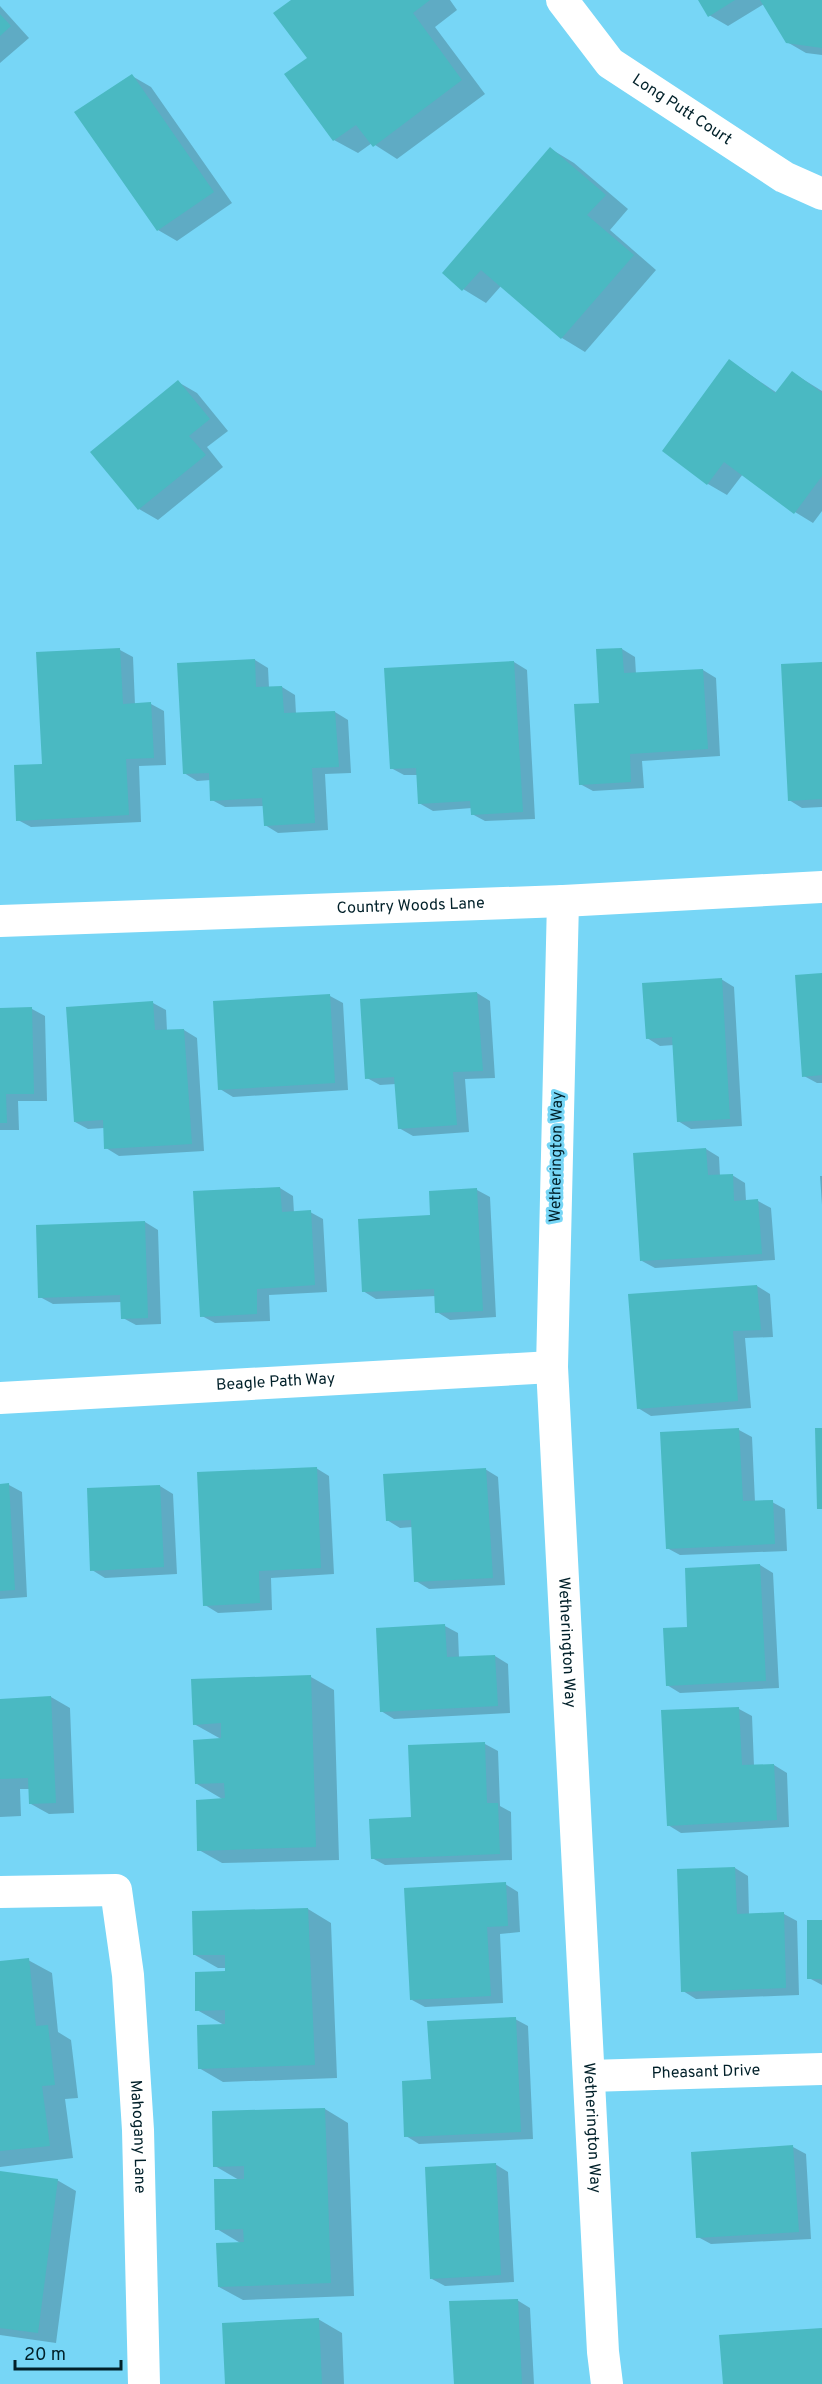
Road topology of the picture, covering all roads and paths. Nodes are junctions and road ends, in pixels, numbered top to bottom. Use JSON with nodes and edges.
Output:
{"nodes":[{"id":1,"x":562,"y":0,"type":"edge"},
{"id":2,"x":822,"y":194,"type":"edge"},
{"id":3,"x":822,"y":887,"type":"edge"},
{"id":4,"x":563,"y":901,"type":"junction"},
{"id":5,"x":0,"y":921,"type":"edge"},
{"id":6,"x":552,"y":1367,"type":"junction"},
{"id":7,"x":0,"y":1398,"type":"edge"},
{"id":8,"x":0,"y":1892,"type":"edge"},
{"id":9,"x":822,"y":2069,"type":"edge"},
{"id":10,"x":589,"y":2076,"type":"junction"},
{"id":11,"x":144,"y":2384,"type":"edge"},
{"id":12,"x":607,"y":2384,"type":"edge"}],
"edges":[{"from":1,"to":2,"type":"street","name":"Long Putt Court"},
{"from":3,"to":4,"type":"street","name":"Country Woods Lane"},
{"from":4,"to":5,"type":"street","name":"Country Woods Lane"},
{"from":4,"to":6,"type":"street","name":"Wetherington Way"},
{"from":6,"to":7,"type":"street","name":"Beagle Path Way"},
{"from":6,"to":10,"type":"street","name":"Wetherington Way"},
{"from":8,"to":11,"type":"street","name":"Mahogany Lane"},
{"from":9,"to":10,"type":"street","name":"Pheasant Drive"},
{"from":10,"to":12,"type":"street","name":"Wetherington Way"}]}
